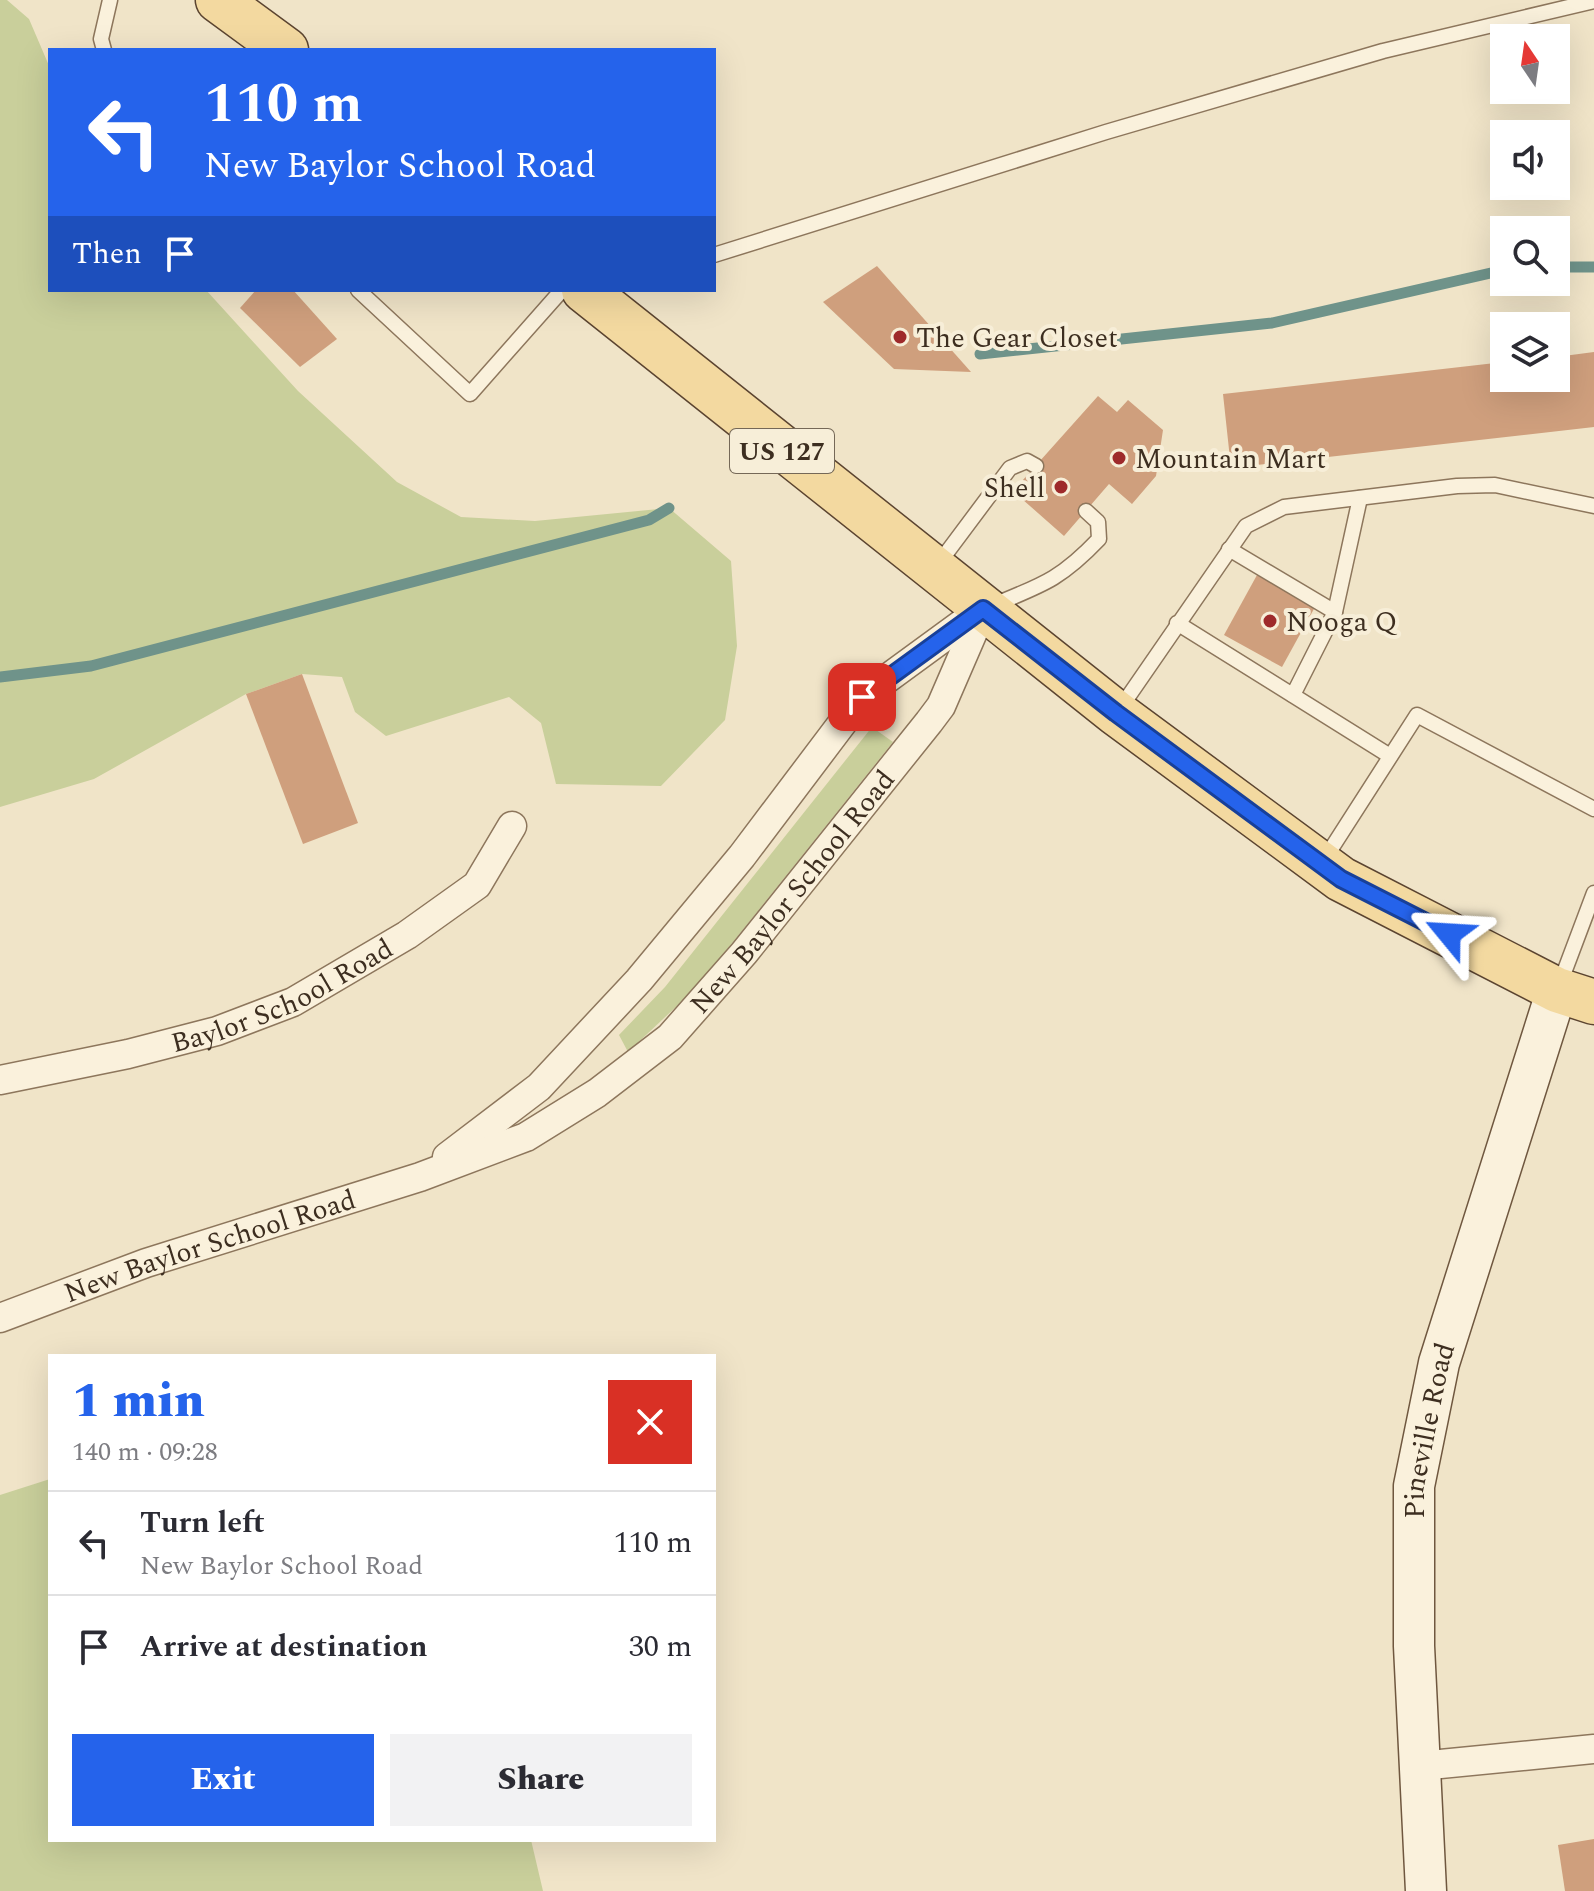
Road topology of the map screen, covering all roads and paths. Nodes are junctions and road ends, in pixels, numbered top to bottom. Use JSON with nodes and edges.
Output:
{"nodes":[{"id":1,"x":110,"y":0,"type":"edge"},
{"id":2,"x":218,"y":0,"type":"edge"},
{"id":3,"x":1594,"y":1,"type":"edge"},
{"id":4,"x":103,"y":48,"type":"edge"},
{"id":5,"x":283,"y":48,"type":"edge"},
{"id":6,"x":716,"y":254,"type":"edge"},
{"id":7,"x":360,"y":292,"type":"edge"},
{"id":8,"x":584,"y":292,"type":"edge"},
{"id":9,"x":586,"y":292,"type":"edge"},
{"id":10,"x":1036,"y":466,"type":"dead end"},
{"id":11,"x":1360,"y":498,"type":"junction"},
{"id":12,"x":1594,"y":506,"type":"edge"},
{"id":13,"x":1086,"y":511,"type":"dead end"},
{"id":14,"x":1229,"y":549,"type":"junction"},
{"id":15,"x":934,"y":570,"type":"junction"},
{"id":16,"x":983,"y":609,"type":"junction"},
{"id":17,"x":1335,"y":612,"type":"junction"},
{"id":18,"x":1177,"y":623,"type":"junction"},
{"id":19,"x":1293,"y":695,"type":"junction"},
{"id":20,"x":1116,"y":713,"type":"junction"},
{"id":21,"x":1390,"y":756,"type":"junction"},
{"id":22,"x":1594,"y":809,"type":"edge"},
{"id":23,"x":512,"y":826,"type":"dead end"},
{"id":24,"x":1321,"y":865,"type":"junction"},
{"id":25,"x":1594,"y":893,"type":"edge"},
{"id":26,"x":1576,"y":996,"type":"edge"},
{"id":27,"x":0,"y":1080,"type":"edge"},
{"id":28,"x":420,"y":1177,"type":"junction"},
{"id":29,"x":0,"y":1318,"type":"edge"},
{"id":30,"x":1594,"y":1749,"type":"edge"},
{"id":31,"x":1420,"y":1766,"type":"junction"},
{"id":32,"x":1426,"y":1891,"type":"edge"}],
"edges":[{"from":1,"to":4,"type":"lane"},
{"from":2,"to":5,"type":"main road"},
{"from":3,"to":6,"type":"lane"},
{"from":7,"to":8,"type":"lane"},
{"from":9,"to":15,"type":"main road","number":"US 127"},
{"from":10,"to":15,"type":"lane"},
{"from":11,"to":12,"type":"lane"},
{"from":11,"to":14,"type":"lane"},
{"from":11,"to":17,"type":"lane"},
{"from":13,"to":16,"type":"lane"},
{"from":14,"to":17,"type":"lane"},
{"from":14,"to":18,"type":"lane"},
{"from":15,"to":16,"type":"main road","number":"US 127"},
{"from":16,"to":20,"type":"main road","number":"US 127"},
{"from":16,"to":28,"type":"street","name":"New Baylor School Road"},
{"from":16,"to":28,"type":"street","name":"New Baylor School Road"},
{"from":17,"to":19,"type":"lane"},
{"from":18,"to":19,"type":"lane"},
{"from":18,"to":20,"type":"lane"},
{"from":19,"to":21,"type":"lane"},
{"from":20,"to":24,"type":"main road","number":"US 127"},
{"from":21,"to":22,"type":"lane"},
{"from":21,"to":24,"type":"lane"},
{"from":23,"to":27,"type":"street","name":"Baylor School Road"},
{"from":24,"to":26,"type":"main road","number":"US 127"},
{"from":25,"to":26,"type":"lane"},
{"from":26,"to":31,"type":"main road","name":"Pineville Road"},
{"from":28,"to":29,"type":"street","name":"New Baylor School Road"},
{"from":30,"to":31,"type":"street"},
{"from":31,"to":32,"type":"main road","name":"Pineville Road"}]}
